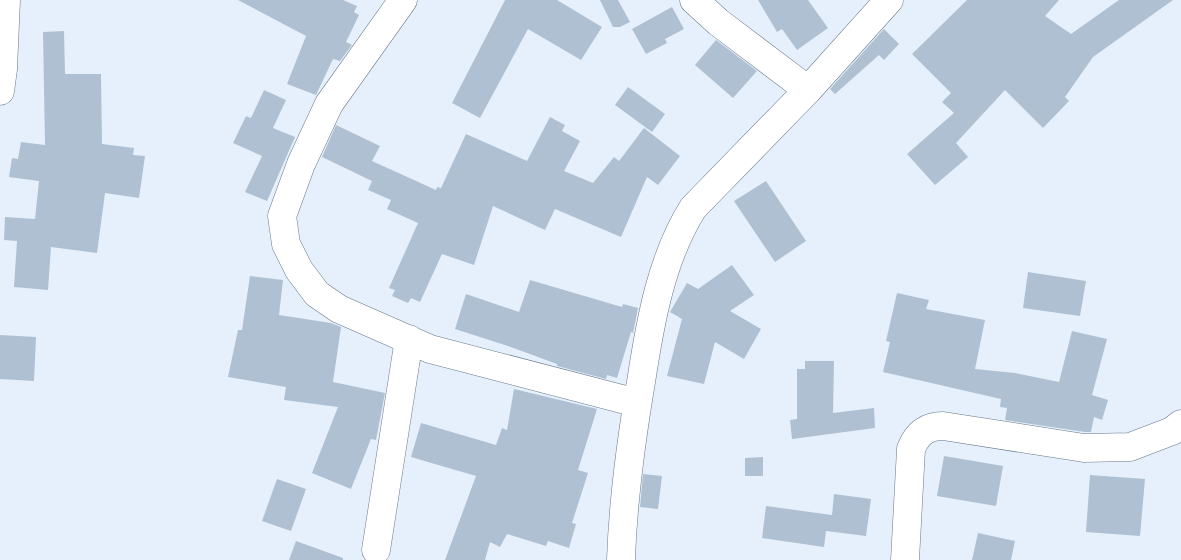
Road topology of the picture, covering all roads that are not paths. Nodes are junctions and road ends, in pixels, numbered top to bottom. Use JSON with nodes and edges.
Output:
{"nodes":[{"id":1,"x":6,"y":0,"type":"edge"},
{"id":2,"x":403,"y":0,"type":"edge"},
{"id":3,"x":694,"y":0,"type":"edge"},
{"id":4,"x":889,"y":0,"type":"edge"},
{"id":5,"x":808,"y":90,"type":"junction"},
{"id":6,"x":0,"y":91,"type":"edge"},
{"id":7,"x":409,"y":340,"type":"junction"},
{"id":8,"x":637,"y":403,"type":"junction"},
{"id":9,"x":1181,"y":424,"type":"edge"},
{"id":10,"x":376,"y":550,"type":"dead end"},
{"id":11,"x":621,"y":560,"type":"edge"},
{"id":12,"x":905,"y":560,"type":"edge"}],
"edges":[{"from":1,"to":6,"type":"street"},
{"from":2,"to":7,"type":"street"},
{"from":3,"to":5,"type":"street"},
{"from":4,"to":5,"type":"street"},
{"from":5,"to":8,"type":"street"},
{"from":7,"to":8,"type":"street"},
{"from":7,"to":10,"type":"street"},
{"from":8,"to":11,"type":"street"},
{"from":9,"to":12,"type":"street"}]}
